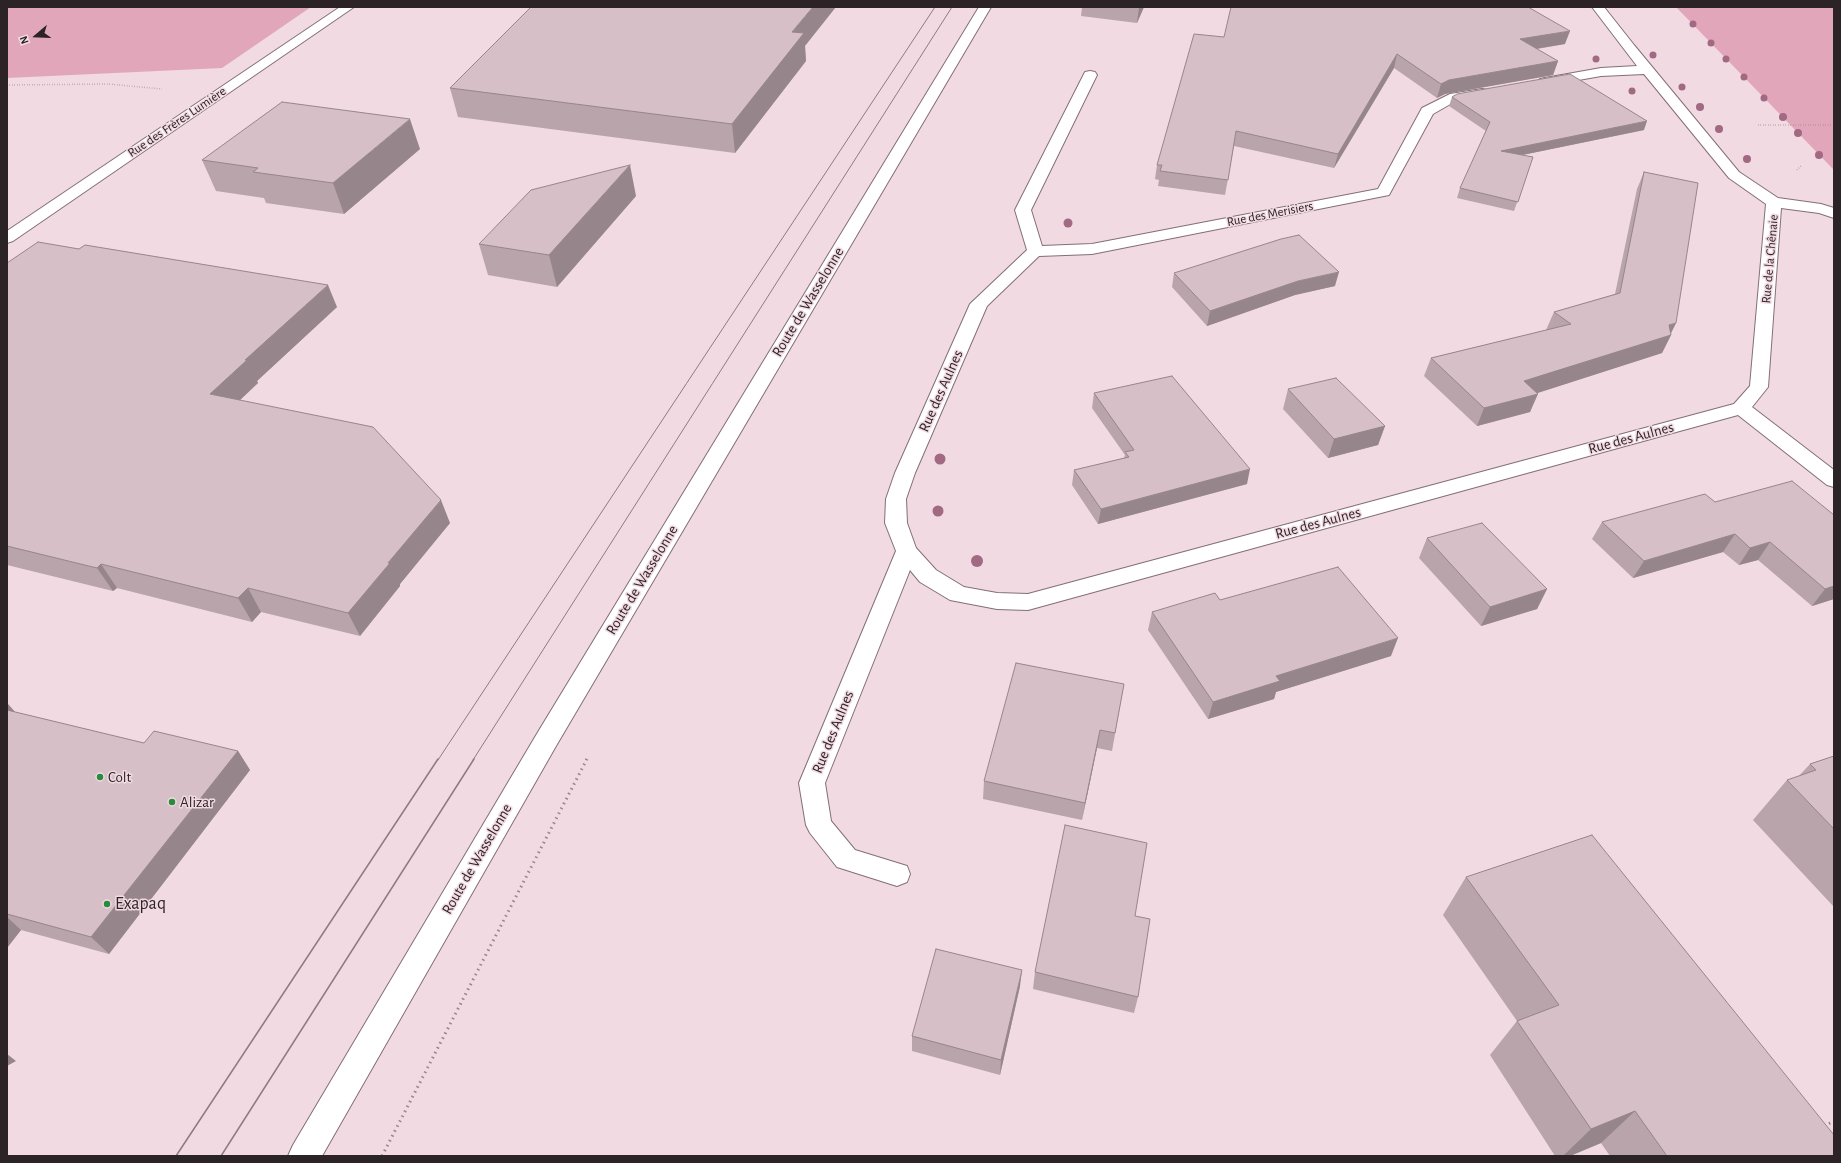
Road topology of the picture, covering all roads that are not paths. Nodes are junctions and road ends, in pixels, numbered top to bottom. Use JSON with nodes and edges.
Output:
{"nodes":[{"id":1,"x":348,"y":7,"type":"edge"},
{"id":2,"x":985,"y":7,"type":"edge"},
{"id":3,"x":1598,"y":7,"type":"edge"},
{"id":4,"x":1646,"y":70,"type":"junction"},
{"id":5,"x":1090,"y":75,"type":"dead end"},
{"id":6,"x":1534,"y":84,"type":"edge"},
{"id":7,"x":1497,"y":90,"type":"edge"},
{"id":8,"x":1774,"y":202,"type":"junction"},
{"id":9,"x":1834,"y":213,"type":"edge"},
{"id":10,"x":7,"y":238,"type":"edge"},
{"id":11,"x":1035,"y":251,"type":"junction"},
{"id":12,"x":1741,"y":408,"type":"junction"},
{"id":13,"x":1834,"y":480,"type":"edge"},
{"id":14,"x":907,"y":551,"type":"junction"},
{"id":15,"x":898,"y":874,"type":"dead end"},
{"id":16,"x":304,"y":1156,"type":"edge"}],
"edges":[{"from":1,"to":10,"type":"street","name":"Rue des Frères Lumière"},
{"from":2,"to":16,"type":"street","name":"Route de Wasselonne"},
{"from":3,"to":4,"type":"street","name":"Rue de la Chênaie"},
{"from":4,"to":6,"type":"street"},
{"from":4,"to":8,"type":"street","name":"Rue de la Chênaie"},
{"from":5,"to":11,"type":"street"},
{"from":7,"to":11,"type":"street","name":"Rue des Merisiers"},
{"from":8,"to":9,"type":"street"},
{"from":8,"to":12,"type":"street","name":"Rue de la Chênaie"},
{"from":11,"to":14,"type":"street","name":"Rue des Aulnes"},
{"from":12,"to":13,"type":"street"},
{"from":12,"to":14,"type":"street","name":"Rue des Aulnes"},
{"from":14,"to":15,"type":"street","name":"Rue des Aulnes"}]}
